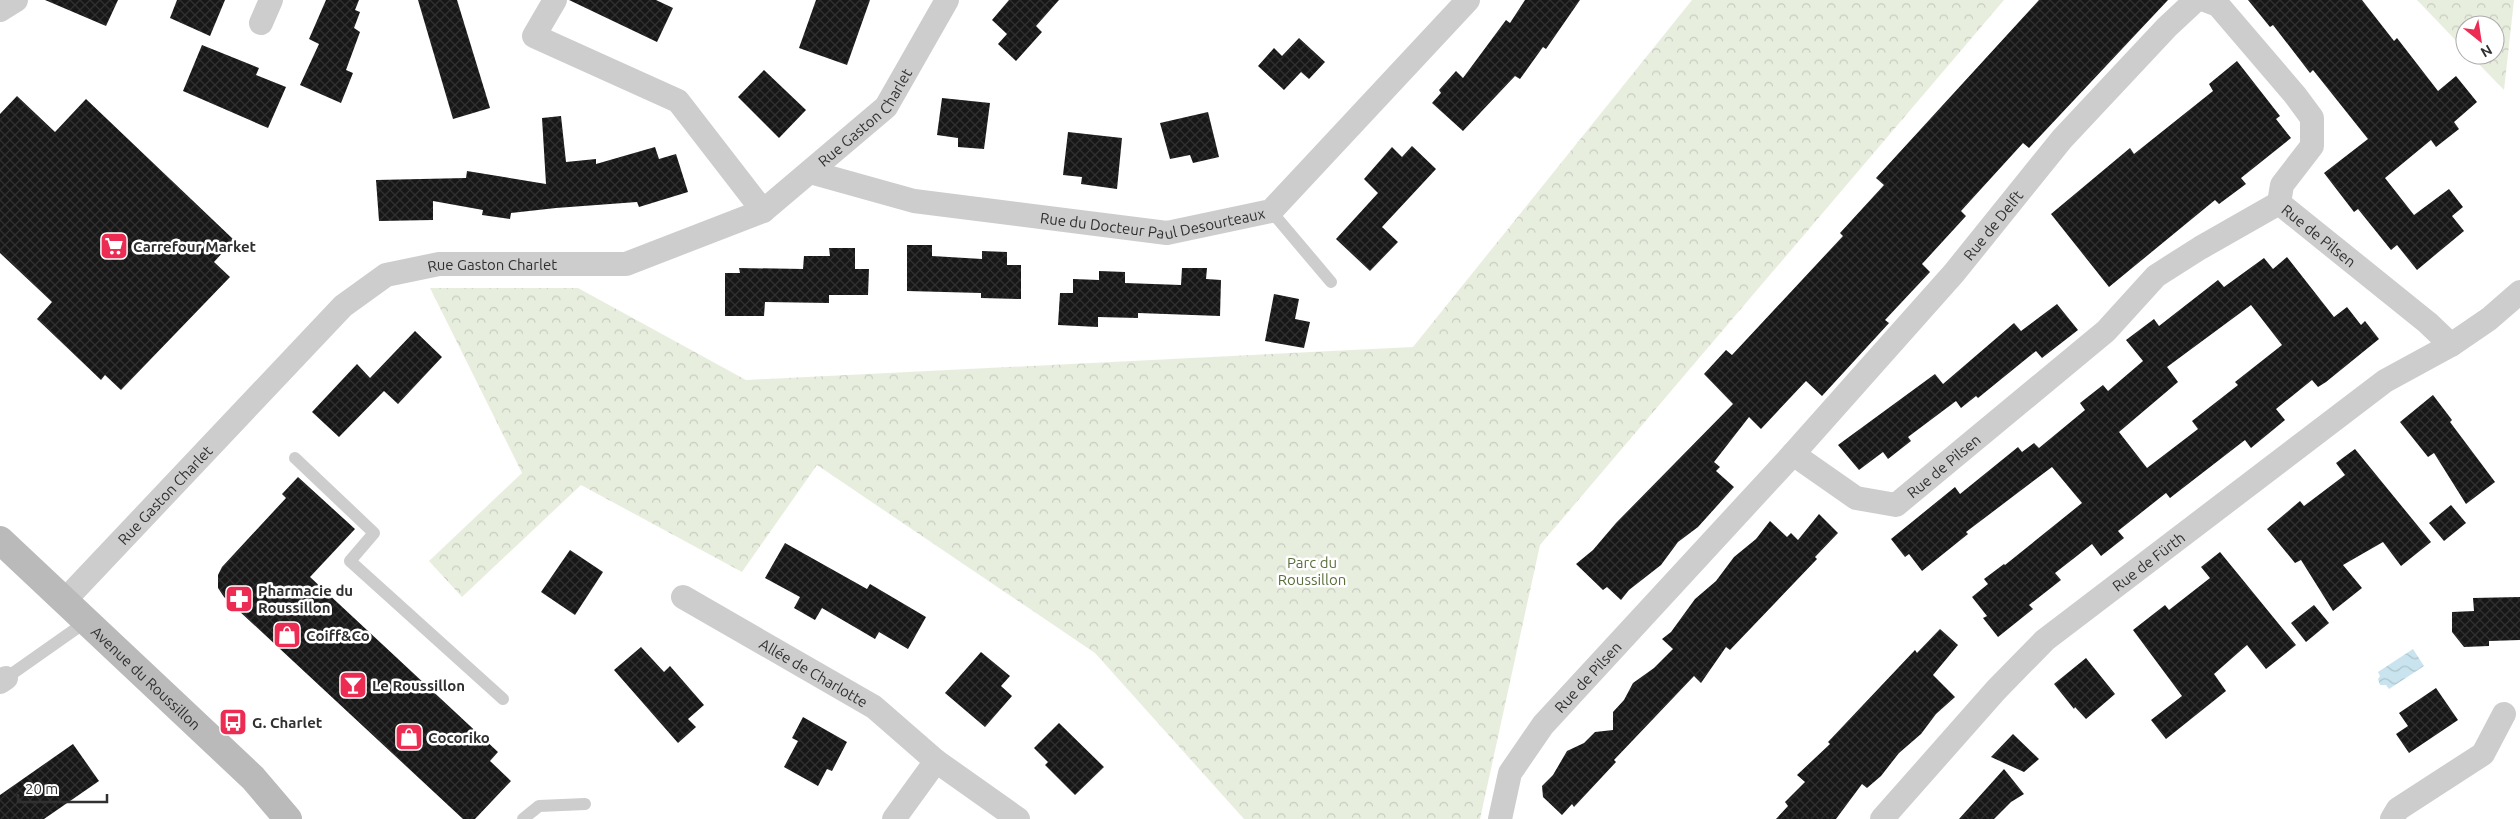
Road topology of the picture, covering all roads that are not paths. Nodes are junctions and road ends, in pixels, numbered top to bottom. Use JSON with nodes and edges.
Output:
{"nodes":[{"id":1,"x":16,"y":0,"type":"edge"},
{"id":2,"x":271,"y":0,"type":"edge"},
{"id":3,"x":555,"y":0,"type":"edge"},
{"id":4,"x":947,"y":0,"type":"edge"},
{"id":5,"x":1468,"y":0,"type":"edge"},
{"id":6,"x":2196,"y":0,"type":"edge"},
{"id":7,"x":2205,"y":0,"type":"edge"},
{"id":8,"x":0,"y":10,"type":"edge"},
{"id":9,"x":261,"y":23,"type":"dead end"},
{"id":10,"x":810,"y":172,"type":"junction"},
{"id":11,"x":2279,"y":203,"type":"junction"},
{"id":12,"x":763,"y":211,"type":"junction"},
{"id":13,"x":1271,"y":211,"type":"junction"},
{"id":14,"x":1331,"y":282,"type":"dead end"},
{"id":15,"x":2520,"y":292,"type":"edge"},
{"id":16,"x":2451,"y":345,"type":"junction"},
{"id":17,"x":1794,"y":454,"type":"junction"},
{"id":18,"x":295,"y":458,"type":"dead end"},
{"id":19,"x":0,"y":540,"type":"edge"},
{"id":20,"x":683,"y":597,"type":"dead end"},
{"id":21,"x":65,"y":600,"type":"junction"},
{"id":22,"x":88,"y":621,"type":"junction"},
{"id":23,"x":3,"y":680,"type":"edge"},
{"id":24,"x":504,"y":699,"type":"dead end"},
{"id":25,"x":2504,"y":714,"type":"dead end"},
{"id":26,"x":936,"y":761,"type":"junction"},
{"id":27,"x":585,"y":804,"type":"dead end"},
{"id":28,"x":288,"y":819,"type":"edge"},
{"id":29,"x":523,"y":819,"type":"edge"},
{"id":30,"x":894,"y":819,"type":"edge"},
{"id":31,"x":1018,"y":819,"type":"edge"},
{"id":32,"x":1500,"y":819,"type":"edge"},
{"id":33,"x":1882,"y":819,"type":"edge"},
{"id":34,"x":2392,"y":819,"type":"edge"}],
"edges":[{"from":1,"to":8,"type":"street"},
{"from":2,"to":9,"type":"street"},
{"from":3,"to":12,"type":"street"},
{"from":4,"to":10,"type":"street","name":"Rue Gaston Charlet"},
{"from":5,"to":13,"type":"street","name":"Rue du Docteur Paul Desourteaux"},
{"from":6,"to":17,"type":"street","name":"Rue de Delft"},
{"from":7,"to":11,"type":"street"},
{"from":10,"to":12,"type":"street","name":"Rue Gaston Charlet"},
{"from":10,"to":13,"type":"street","name":"Rue du Docteur Paul Desourteaux"},
{"from":11,"to":16,"type":"street","name":"Rue de Pilsen"},
{"from":11,"to":17,"type":"street","name":"Rue de Pilsen"},
{"from":12,"to":21,"type":"street","name":"Rue Gaston Charlet"},
{"from":13,"to":14,"type":"lane"},
{"from":15,"to":16,"type":"street","name":"Rue de Fürth"},
{"from":16,"to":33,"type":"street","name":"Rue de Fürth"},
{"from":17,"to":32,"type":"street","name":"Rue de Pilsen"},
{"from":18,"to":24,"type":"lane"},
{"from":19,"to":21,"type":"street","name":"Avenue du Roussillon"},
{"from":20,"to":26,"type":"street","name":"Allée de Charlotte"},
{"from":21,"to":22,"type":"street","name":"Avenue du Roussillon"},
{"from":22,"to":23,"type":"lane"},
{"from":22,"to":28,"type":"street","name":"Avenue du Roussillon"},
{"from":25,"to":34,"type":"street"},
{"from":26,"to":30,"type":"street"},
{"from":26,"to":31,"type":"street","name":"Allée de Charlotte"},
{"from":27,"to":29,"type":"lane"}]}
